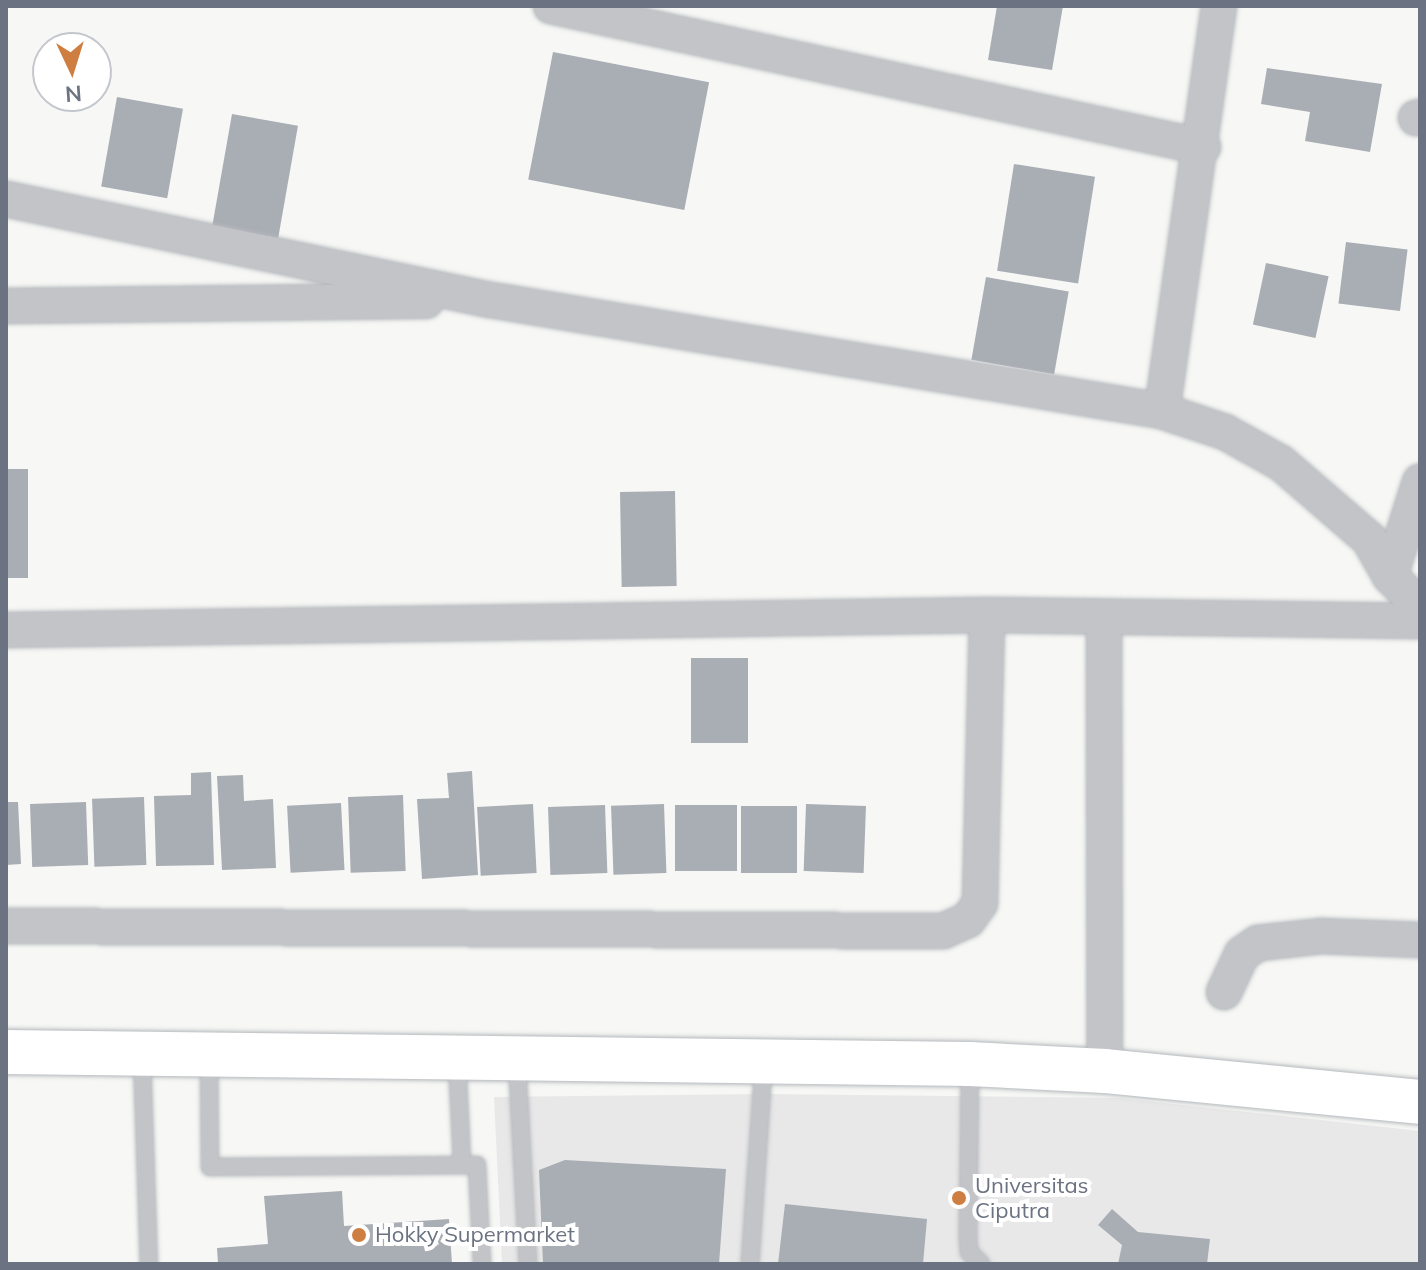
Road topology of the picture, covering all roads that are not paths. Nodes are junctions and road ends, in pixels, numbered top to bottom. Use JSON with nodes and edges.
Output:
{"nodes":[{"id":1,"x":551,"y":6,"type":"edge"},
{"id":2,"x":1219,"y":6,"type":"edge"},
{"id":3,"x":1203,"y":147,"type":"junction"},
{"id":4,"x":6,"y":199,"type":"edge"},
{"id":5,"x":491,"y":300,"type":"junction"},
{"id":6,"x":6,"y":306,"type":"edge"},
{"id":7,"x":1162,"y":411,"type":"junction"},
{"id":8,"x":1420,"y":482,"type":"edge"},
{"id":9,"x":1395,"y":556,"type":"edge"},
{"id":10,"x":1420,"y":606,"type":"edge"},
{"id":11,"x":987,"y":615,"type":"junction"},
{"id":12,"x":1104,"y":617,"type":"junction"},
{"id":13,"x":1420,"y":621,"type":"edge"},
{"id":14,"x":6,"y":630,"type":"edge"},
{"id":15,"x":6,"y":926,"type":"edge"},
{"id":16,"x":1420,"y":940,"type":"edge"},
{"id":17,"x":1224,"y":992,"type":"dead end"},
{"id":18,"x":6,"y":1052,"type":"edge"},
{"id":19,"x":142,"y":1055,"type":"junction"},
{"id":20,"x":209,"y":1057,"type":"junction"},
{"id":21,"x":457,"y":1060,"type":"junction"},
{"id":22,"x":517,"y":1060,"type":"junction"},
{"id":23,"x":764,"y":1060,"type":"junction"},
{"id":24,"x":970,"y":1064,"type":"junction"},
{"id":25,"x":1105,"y":1071,"type":"junction"},
{"id":26,"x":1420,"y":1102,"type":"edge"},
{"id":27,"x":462,"y":1164,"type":"junction"},
{"id":28,"x":149,"y":1264,"type":"edge"},
{"id":29,"x":482,"y":1264,"type":"edge"},
{"id":30,"x":528,"y":1264,"type":"edge"},
{"id":31,"x":750,"y":1264,"type":"edge"},
{"id":32,"x":981,"y":1264,"type":"edge"}],
"edges":[{"from":1,"to":3,"type":"street"},
{"from":2,"to":3,"type":"street"},
{"from":3,"to":7,"type":"street"},
{"from":4,"to":5,"type":"street"},
{"from":5,"to":6,"type":"street"},
{"from":5,"to":7,"type":"street"},
{"from":7,"to":9,"type":"street"},
{"from":8,"to":9,"type":"street"},
{"from":9,"to":10,"type":"street"},
{"from":11,"to":12,"type":"street"},
{"from":11,"to":14,"type":"street"},
{"from":11,"to":15,"type":"street"},
{"from":12,"to":13,"type":"street"},
{"from":12,"to":25,"type":"street"},
{"from":16,"to":17,"type":"street"},
{"from":18,"to":19,"type":"street"},
{"from":19,"to":20,"type":"street"},
{"from":19,"to":28,"type":"lane"},
{"from":20,"to":21,"type":"street"},
{"from":20,"to":27,"type":"lane"},
{"from":21,"to":22,"type":"street"},
{"from":21,"to":27,"type":"lane"},
{"from":22,"to":23,"type":"street"},
{"from":22,"to":30,"type":"lane"},
{"from":23,"to":24,"type":"street"},
{"from":23,"to":31,"type":"lane"},
{"from":24,"to":25,"type":"street"},
{"from":24,"to":32,"type":"lane"},
{"from":25,"to":26,"type":"street"},
{"from":27,"to":29,"type":"lane"}]}
